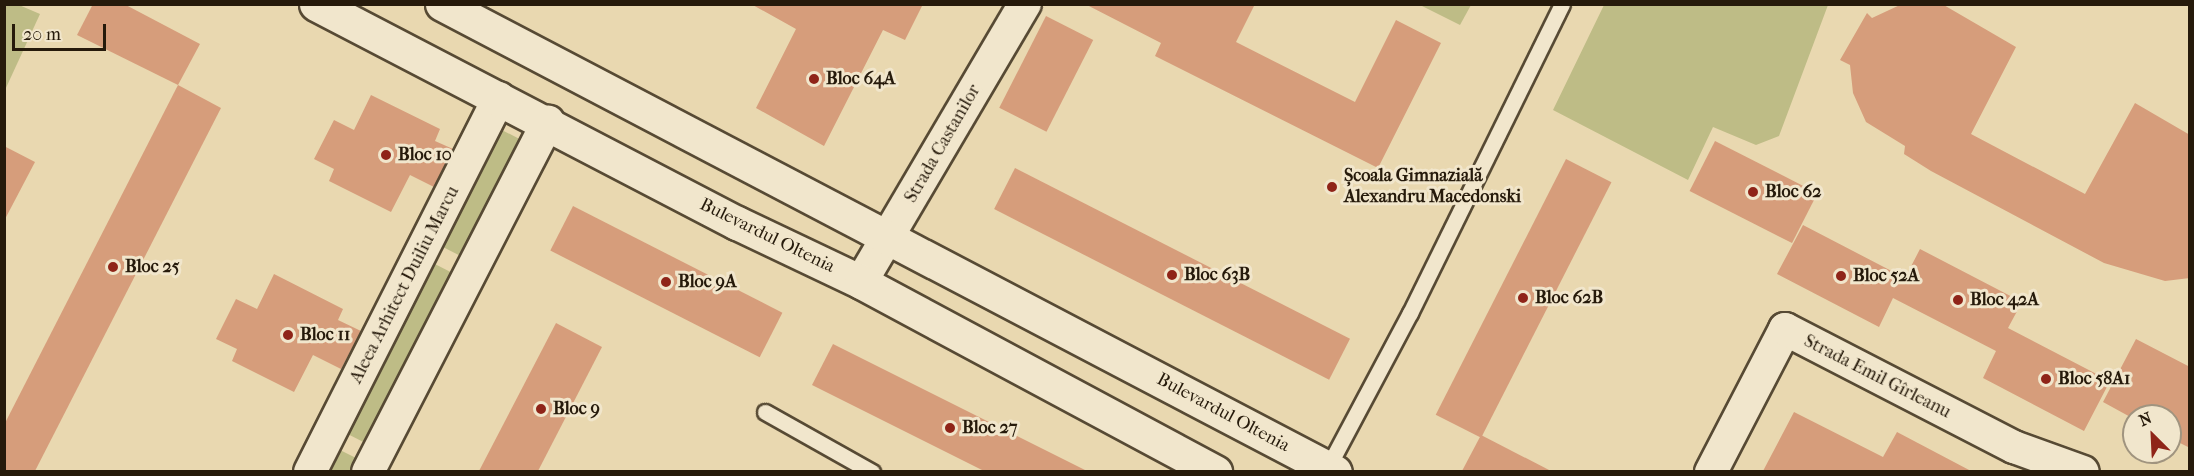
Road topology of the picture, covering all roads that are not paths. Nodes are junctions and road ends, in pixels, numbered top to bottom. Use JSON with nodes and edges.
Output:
{"nodes":[{"id":1,"x":316,"y":4,"type":"edge"},
{"id":2,"x":442,"y":4,"type":"edge"},
{"id":3,"x":1025,"y":4,"type":"edge"},
{"id":4,"x":1562,"y":4,"type":"edge"},
{"id":5,"x":499,"y":98,"type":"junction"},
{"id":6,"x":548,"y":122,"type":"junction"},
{"id":7,"x":886,"y":237,"type":"junction"},
{"id":8,"x":861,"y":282,"type":"junction"},
{"id":9,"x":765,"y":412,"type":"dead end"},
{"id":10,"x":1331,"y":470,"type":"edge"},
{"id":11,"x":310,"y":471,"type":"edge"},
{"id":12,"x":368,"y":471,"type":"edge"},
{"id":13,"x":872,"y":471,"type":"edge"},
{"id":14,"x":1215,"y":471,"type":"edge"},
{"id":15,"x":1711,"y":471,"type":"edge"},
{"id":16,"x":2083,"y":471,"type":"edge"}],
"edges":[{"from":1,"to":5,"type":"street","name":"Bulevardul Oltenia"},
{"from":2,"to":7,"type":"street","name":"Bulevardul Oltenia"},
{"from":3,"to":7,"type":"street","name":"Strada Castanilor"},
{"from":4,"to":10,"type":"lane"},
{"from":5,"to":6,"type":"street","name":"Bulevardul Oltenia"},
{"from":5,"to":11,"type":"street","name":"Aleea Arhitect Duiliu Marcu"},
{"from":6,"to":8,"type":"street","name":"Bulevardul Oltenia"},
{"from":6,"to":12,"type":"street"},
{"from":7,"to":8,"type":"street","name":"Strada Castanilor"},
{"from":7,"to":10,"type":"street","name":"Bulevardul Oltenia"},
{"from":8,"to":14,"type":"street","name":"Bulevardul Oltenia"},
{"from":9,"to":13,"type":"lane"},
{"from":15,"to":16,"type":"street","name":"Strada Emil Gîrleanu"}]}
